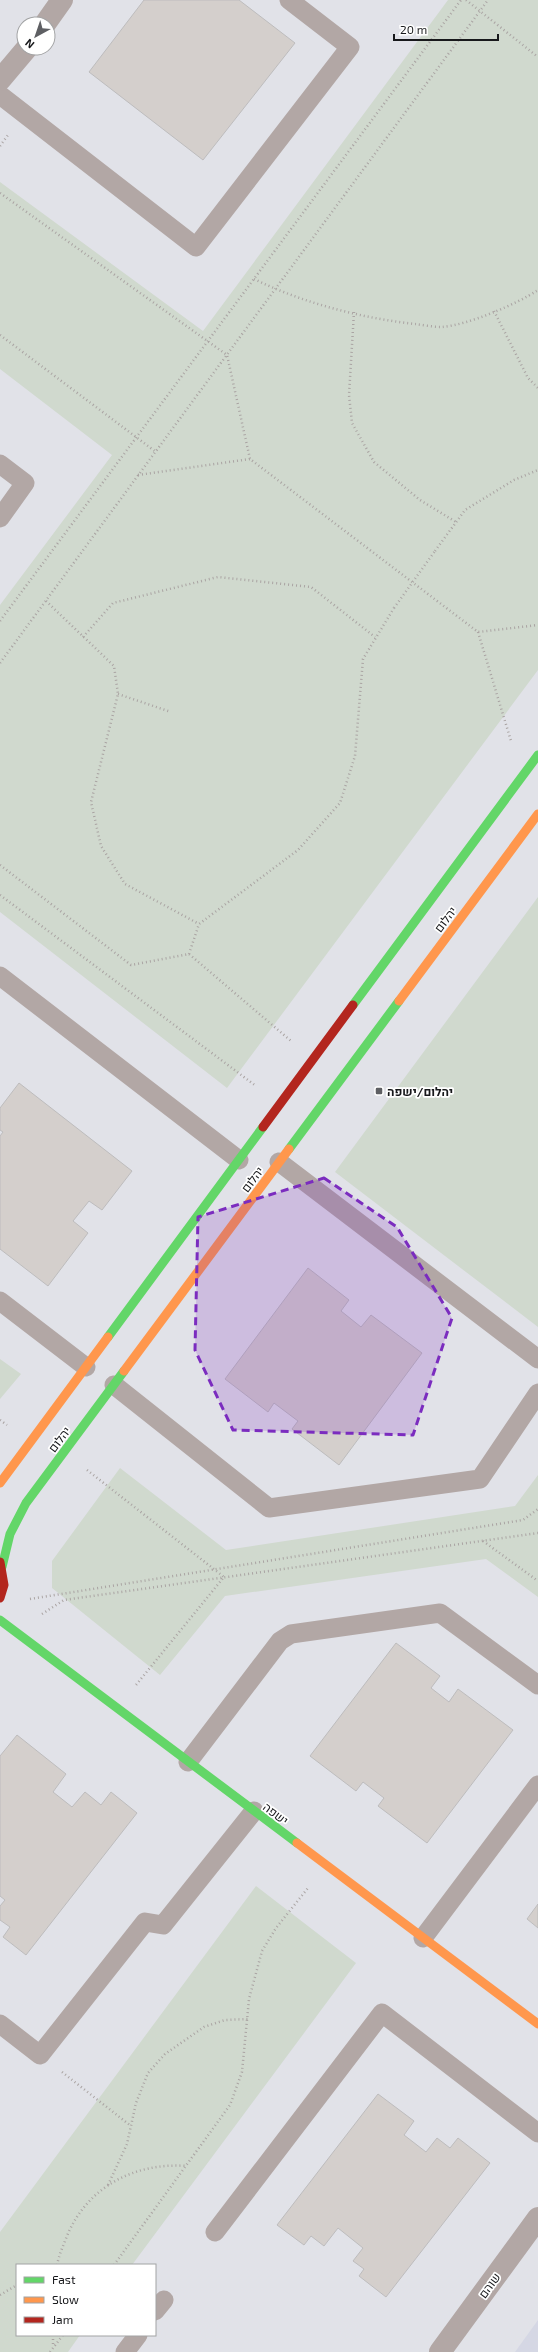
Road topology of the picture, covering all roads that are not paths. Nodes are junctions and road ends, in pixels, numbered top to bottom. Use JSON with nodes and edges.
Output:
{"nodes":[{"id":1,"x":62,"y":0,"type":"edge"},
{"id":2,"x":290,"y":0,"type":"edge"},
{"id":3,"x":50,"y":16,"type":"edge"},
{"id":4,"x":20,"y":56,"type":"edge"},
{"id":5,"x":0,"y":80,"type":"edge"},
{"id":6,"x":0,"y":95,"type":"edge"},
{"id":7,"x":0,"y":464,"type":"edge"},
{"id":8,"x":0,"y":518,"type":"edge"},
{"id":9,"x":538,"y":754,"type":"edge"},
{"id":10,"x":538,"y":814,"type":"edge"},
{"id":11,"x":0,"y":976,"type":"edge"},
{"id":12,"x":239,"y":1160,"type":"junction"},
{"id":13,"x":280,"y":1162,"type":"junction"},
{"id":14,"x":0,"y":1301,"type":"edge"},
{"id":15,"x":538,"y":1359,"type":"edge"},
{"id":16,"x":86,"y":1367,"type":"junction"},
{"id":17,"x":114,"y":1385,"type":"junction"},
{"id":18,"x":538,"y":1393,"type":"edge"},
{"id":19,"x":0,"y":1483,"type":"edge"},
{"id":20,"x":1,"y":1564,"type":"edge"},
{"id":21,"x":0,"y":1598,"type":"edge"},
{"id":22,"x":0,"y":1620,"type":"edge"},
{"id":23,"x":538,"y":1685,"type":"edge"},
{"id":24,"x":188,"y":1762,"type":"junction"},
{"id":25,"x":538,"y":1785,"type":"edge"},
{"id":26,"x":254,"y":1811,"type":"junction"},
{"id":27,"x":423,"y":1938,"type":"junction"},
{"id":28,"x":0,"y":2024,"type":"edge"},
{"id":29,"x":538,"y":2024,"type":"edge"},
{"id":30,"x":538,"y":2132,"type":"edge"},
{"id":31,"x":538,"y":2218,"type":"edge"},
{"id":32,"x":214,"y":2232,"type":"dead end"},
{"id":33,"x":137,"y":2336,"type":"edge"},
{"id":34,"x":125,"y":2352,"type":"edge"},
{"id":35,"x":440,"y":2352,"type":"edge"}],
"edges":[{"from":1,"to":3,"type":"street"},
{"from":2,"to":6,"type":"lane"},
{"from":4,"to":5,"type":"street"},
{"from":7,"to":8,"type":"lane"},
{"from":9,"to":12,"type":"street","name":"יהלום"},
{"from":10,"to":13,"type":"street","name":"יהלום"},
{"from":11,"to":12,"type":"lane"},
{"from":12,"to":16,"type":"street","name":"יהלום"},
{"from":13,"to":15,"type":"lane"},
{"from":13,"to":17,"type":"street","name":"יהלום"},
{"from":14,"to":16,"type":"lane"},
{"from":16,"to":19,"type":"street","name":"יהלום"},
{"from":17,"to":18,"type":"lane"},
{"from":17,"to":20,"type":"street","name":"יהלום"},
{"from":20,"to":21,"type":"street","name":"יהלום"},
{"from":22,"to":24,"type":"street","name":"ישפה"},
{"from":23,"to":24,"type":"lane"},
{"from":24,"to":26,"type":"street","name":"ישפה"},
{"from":25,"to":27,"type":"lane"},
{"from":26,"to":27,"type":"street","name":"ישפה"},
{"from":26,"to":28,"type":"lane"},
{"from":27,"to":29,"type":"street","name":"ישפה"},
{"from":30,"to":32,"type":"lane"},
{"from":31,"to":35,"type":"street","name":"שוהם"},
{"from":33,"to":34,"type":"lane"}]}
